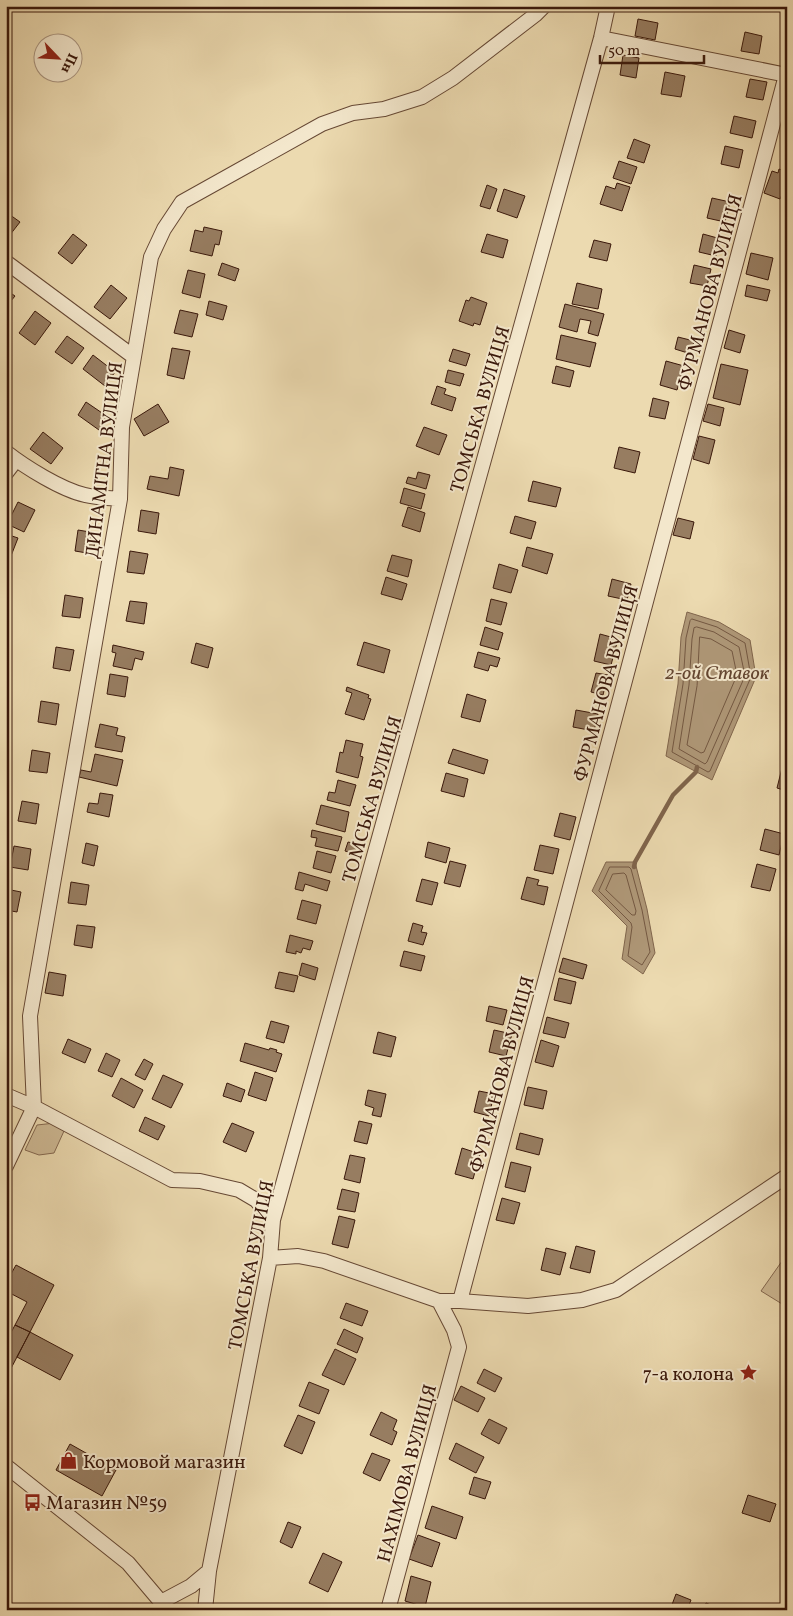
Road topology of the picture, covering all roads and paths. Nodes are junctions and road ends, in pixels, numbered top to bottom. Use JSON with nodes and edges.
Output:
{"nodes":[{"id":1,"x":544,"y":6,"type":"edge"},
{"id":2,"x":608,"y":6,"type":"edge"},
{"id":3,"x":601,"y":38,"type":"junction"},
{"id":4,"x":786,"y":75,"type":"edge"},
{"id":5,"x":6,"y":262,"type":"edge"},
{"id":6,"x":134,"y":357,"type":"junction"},
{"id":7,"x":11,"y":456,"type":"edge"},
{"id":8,"x":6,"y":474,"type":"edge"},
{"id":9,"x":120,"y":499,"type":"junction"},
{"id":10,"x":6,"y":1095,"type":"edge"},
{"id":11,"x":34,"y":1107,"type":"junction"},
{"id":12,"x":6,"y":1166,"type":"edge"},
{"id":13,"x":787,"y":1176,"type":"edge"},
{"id":14,"x":273,"y":1220,"type":"junction"},
{"id":15,"x":270,"y":1258,"type":"junction"},
{"id":16,"x":460,"y":1300,"type":"junction"},
{"id":17,"x":439,"y":1301,"type":"junction"},
{"id":18,"x":6,"y":1466,"type":"edge"},
{"id":19,"x":209,"y":1571,"type":"junction"},
{"id":20,"x":162,"y":1606,"type":"edge"},
{"id":21,"x":205,"y":1610,"type":"edge"},
{"id":22,"x":388,"y":1610,"type":"edge"}],
"edges":[{"from":1,"to":6,"type":"street","name":"ДИНАМІТНА ВУЛИЦЯ"},
{"from":2,"to":3,"type":"street","name":"ТОМСЬКА ВУЛИЦЯ"},
{"from":3,"to":4,"type":"street"},
{"from":3,"to":14,"type":"street","name":"ТОМСЬКА ВУЛИЦЯ"},
{"from":4,"to":16,"type":"street","name":"ФУРМАНОВА ВУЛИЦЯ"},
{"from":5,"to":6,"type":"street"},
{"from":6,"to":9,"type":"street","name":"ДИНАМІТНА ВУЛИЦЯ"},
{"from":7,"to":8,"type":"street"},
{"from":7,"to":9,"type":"street"},
{"from":9,"to":11,"type":"street","name":"ДИНАМІТНА ВУЛИЦЯ"},
{"from":10,"to":11,"type":"street"},
{"from":11,"to":12,"type":"street","name":"ДИНАМІТНА ВУЛИЦЯ"},
{"from":11,"to":14,"type":"street"},
{"from":13,"to":16,"type":"street"},
{"from":14,"to":15,"type":"street","name":"ТОМСЬКА ВУЛИЦЯ"},
{"from":15,"to":17,"type":"street"},
{"from":15,"to":19,"type":"street","name":"ТОМСЬКА ВУЛИЦЯ"},
{"from":16,"to":17,"type":"street"},
{"from":17,"to":22,"type":"street","name":"НАХІМОВА ВУЛИЦЯ"},
{"from":18,"to":20,"type":"street"},
{"from":19,"to":20,"type":"street"},
{"from":19,"to":21,"type":"street","name":"ТОМСЬКА ВУЛИЦЯ"}]}
